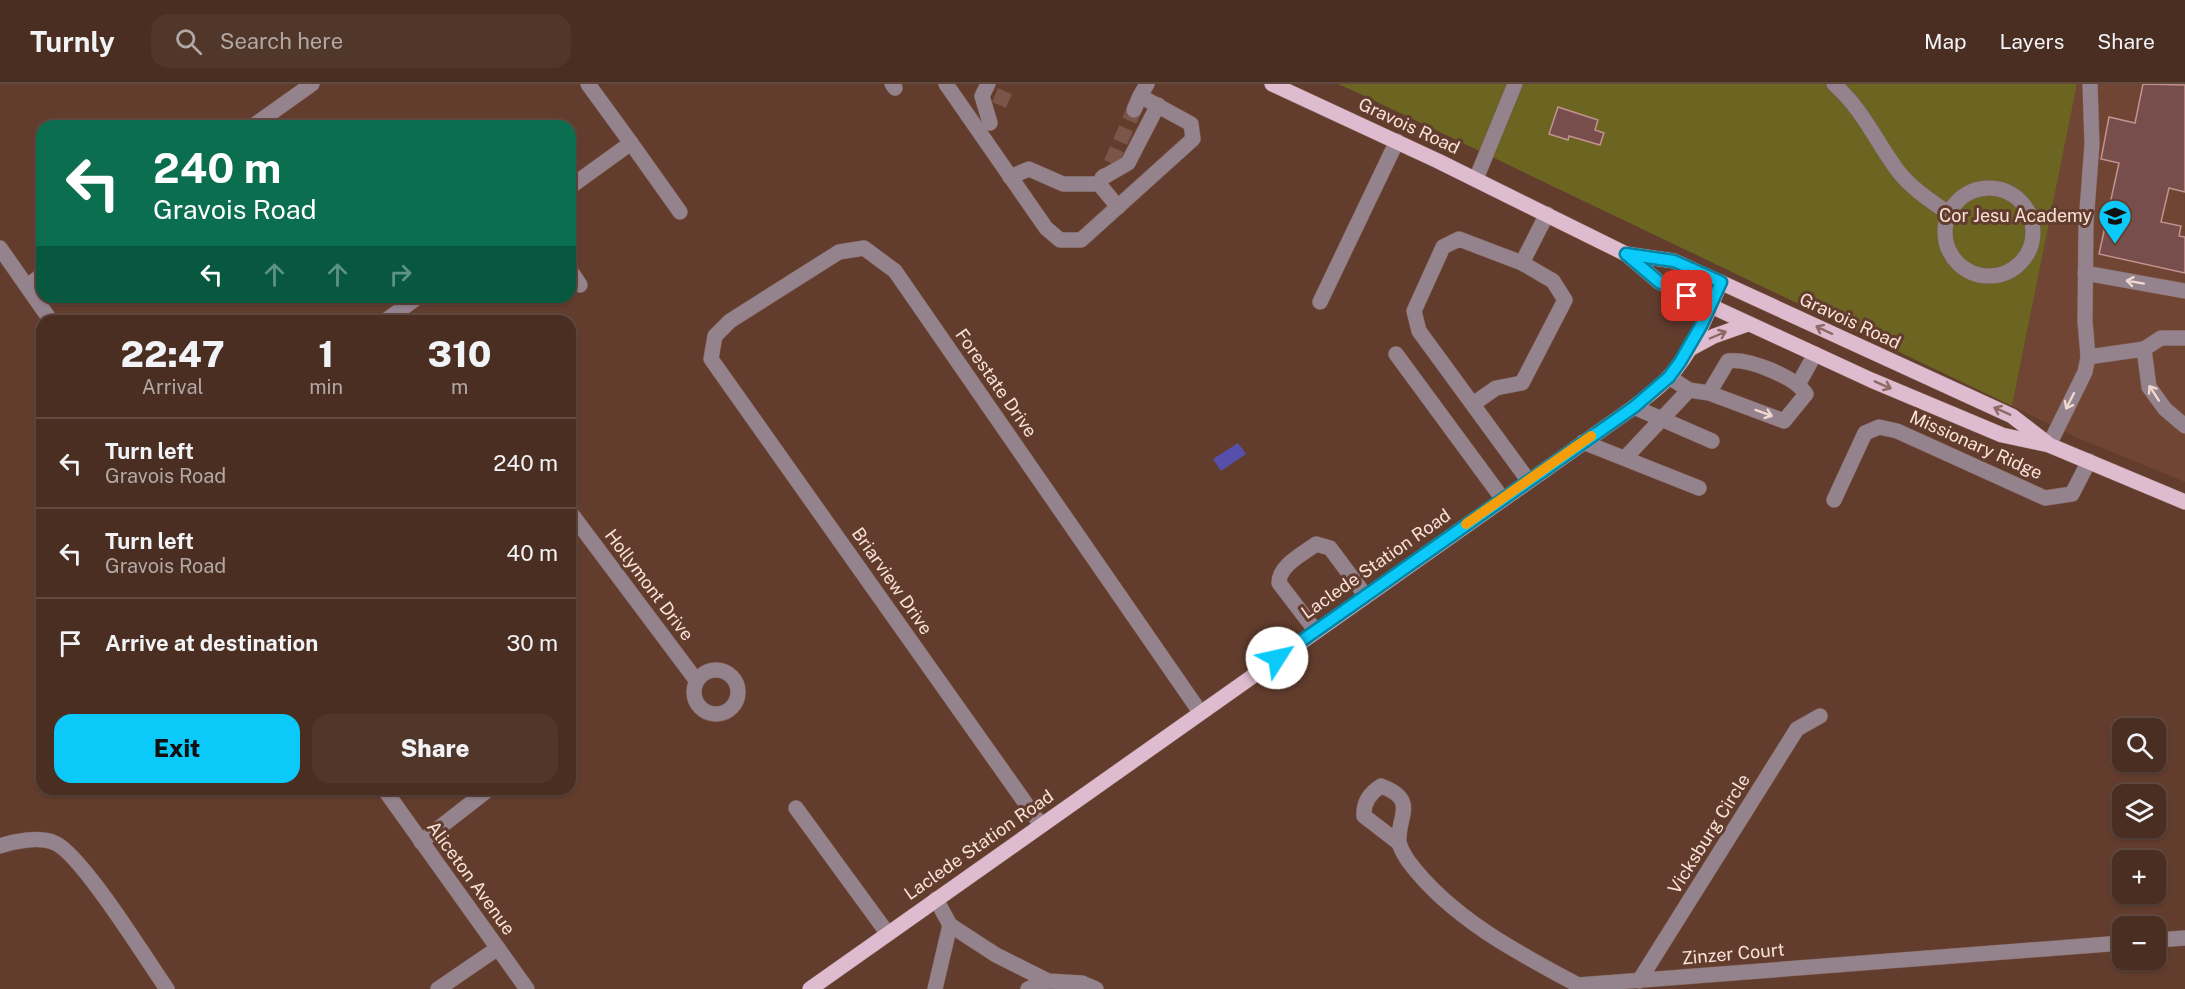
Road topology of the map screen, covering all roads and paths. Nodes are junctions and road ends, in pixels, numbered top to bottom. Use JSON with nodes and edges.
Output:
{"nodes":[{"id":1,"x":312,"y":84,"type":"edge"},
{"id":2,"x":588,"y":84,"type":"edge"},
{"id":3,"x":946,"y":84,"type":"edge"},
{"id":4,"x":988,"y":84,"type":"edge"},
{"id":5,"x":1272,"y":84,"type":"edge"},
{"id":6,"x":1515,"y":84,"type":"edge"},
{"id":7,"x":1834,"y":84,"type":"edge"},
{"id":8,"x":2090,"y":84,"type":"edge"},
{"id":9,"x":1140,"y":97,"type":"edge"},
{"id":10,"x":999,"y":105,"type":"tunnel mouth"},
{"id":11,"x":1158,"y":105,"type":"junction"},
{"id":12,"x":261,"y":120,"type":"edge"},
{"id":13,"x":986,"y":130,"type":"junction"},
{"id":14,"x":1396,"y":141,"type":"junction"},
{"id":15,"x":631,"y":143,"type":"junction"},
{"id":16,"x":1110,"y":163,"type":"tunnel mouth"},
{"id":17,"x":1010,"y":177,"type":"junction"},
{"id":18,"x":1476,"y":179,"type":"junction"},
{"id":19,"x":1101,"y":181,"type":"junction"},
{"id":20,"x":576,"y":183,"type":"edge"},
{"id":21,"x":1118,"y":207,"type":"junction"},
{"id":22,"x":680,"y":212,"type":"dead end"},
{"id":23,"x":1948,"y":213,"type":"junction"},
{"id":24,"x":1547,"y":214,"type":"junction"},
{"id":25,"x":0,"y":248,"type":"edge"},
{"id":26,"x":1626,"y":254,"type":"junction"},
{"id":27,"x":1522,"y":263,"type":"junction"},
{"id":28,"x":2085,"y":273,"type":"junction"},
{"id":29,"x":36,"y":279,"type":"edge"},
{"id":30,"x":576,"y":279,"type":"edge"},
{"id":31,"x":1721,"y":282,"type":"junction"},
{"id":32,"x":580,"y":285,"type":"dead end"},
{"id":33,"x":27,"y":286,"type":"junction"},
{"id":34,"x":2185,"y":291,"type":"edge"},
{"id":35,"x":36,"y":299,"type":"edge"},
{"id":36,"x":1320,"y":302,"type":"dead end"},
{"id":37,"x":410,"y":303,"type":"edge"},
{"id":38,"x":1710,"y":306,"type":"junction"},
{"id":39,"x":393,"y":315,"type":"edge"},
{"id":40,"x":1748,"y":324,"type":"junction"},
{"id":41,"x":2185,"y":338,"type":"edge"},
{"id":42,"x":2144,"y":349,"type":"junction"},
{"id":43,"x":1688,"y":350,"type":"junction"},
{"id":44,"x":1396,"y":354,"type":"dead end"},
{"id":45,"x":1815,"y":354,"type":"junction"},
{"id":46,"x":2088,"y":357,"type":"junction"},
{"id":47,"x":711,"y":359,"type":"joint"},
{"id":48,"x":1669,"y":377,"type":"junction"},
{"id":49,"x":1799,"y":383,"type":"junction"},
{"id":50,"x":1689,"y":390,"type":"junction"},
{"id":51,"x":1708,"y":393,"type":"junction"},
{"id":52,"x":1473,"y":404,"type":"junction"},
{"id":53,"x":1634,"y":407,"type":"junction"},
{"id":54,"x":1660,"y":418,"type":"junction"},
{"id":55,"x":2185,"y":426,"type":"edge"},
{"id":56,"x":1712,"y":441,"type":"dead end"},
{"id":57,"x":1583,"y":442,"type":"junction"},
{"id":58,"x":2049,"y":445,"type":"junction"},
{"id":59,"x":1625,"y":458,"type":"junction"},
{"id":60,"x":2089,"y":461,"type":"junction"},
{"id":61,"x":1528,"y":480,"type":"junction"},
{"id":62,"x":1699,"y":488,"type":"dead end"},
{"id":63,"x":1502,"y":498,"type":"junction"},
{"id":64,"x":1834,"y":500,"type":"dead end"},
{"id":65,"x":2185,"y":502,"type":"edge"},
{"id":66,"x":576,"y":520,"type":"edge"},
{"id":67,"x":1365,"y":595,"type":"junction"},
{"id":68,"x":1315,"y":630,"type":"junction"},
{"id":69,"x":696,"y":681,"type":"dead end"},
{"id":70,"x":1200,"y":712,"type":"junction"},
{"id":71,"x":1820,"y":716,"type":"dead end"},
{"id":72,"x":388,"y":795,"type":"edge"},
{"id":73,"x":481,"y":795,"type":"edge"},
{"id":74,"x":796,"y":808,"type":"dead end"},
{"id":75,"x":1041,"y":825,"type":"junction"},
{"id":76,"x":421,"y":842,"type":"junction"},
{"id":77,"x":1399,"y":843,"type":"dead end"},
{"id":78,"x":0,"y":846,"type":"edge"},
{"id":79,"x":936,"y":899,"type":"junction"},
{"id":80,"x":950,"y":926,"type":"junction"},
{"id":81,"x":888,"y":934,"type":"junction"},
{"id":82,"x":2185,"y":938,"type":"edge"},
{"id":83,"x":2166,"y":939,"type":"edge"},
{"id":84,"x":2112,"y":944,"type":"edge"},
{"id":85,"x":498,"y":948,"type":"junction"},
{"id":86,"x":1048,"y":981,"type":"junction"},
{"id":87,"x":1639,"y":981,"type":"junction"},
{"id":88,"x":167,"y":989,"type":"edge"},
{"id":89,"x":438,"y":989,"type":"edge"},
{"id":90,"x":527,"y":989,"type":"edge"},
{"id":91,"x":810,"y":989,"type":"edge"},
{"id":92,"x":935,"y":989,"type":"edge"},
{"id":93,"x":1028,"y":989,"type":"edge"},
{"id":94,"x":1096,"y":989,"type":"edge"}],
"edges":[{"from":1,"to":12,"type":"street"},
{"from":2,"to":15,"type":"street"},
{"from":3,"to":13,"type":"street"},
{"from":4,"to":13,"type":"street"},
{"from":5,"to":14,"type":"main road","name":"Gravois Road"},
{"from":6,"to":18,"type":"street"},
{"from":7,"to":23,"type":"street"},
{"from":8,"to":28,"type":"street"},
{"from":9,"to":11,"type":"street"},
{"from":10,"to":13,"type":"street"},
{"from":11,"to":19,"type":"street"},
{"from":11,"to":21,"type":"street"},
{"from":13,"to":17,"type":"street"},
{"from":14,"to":18,"type":"main road","name":"Gravois Road"},
{"from":14,"to":36,"type":"street"},
{"from":15,"to":20,"type":"street"},
{"from":15,"to":22,"type":"street"},
{"from":16,"to":19,"type":"street"},
{"from":17,"to":19,"type":"street"},
{"from":17,"to":21,"type":"street"},
{"from":18,"to":24,"type":"main road","name":"Gravois Road"},
{"from":19,"to":21,"type":"street"},
{"from":23,"to":23,"type":"street"},
{"from":24,"to":26,"type":"main road","name":"Gravois Road"},
{"from":24,"to":27,"type":"street"},
{"from":25,"to":33,"type":"street"},
{"from":26,"to":31,"type":"main road","name":"Gravois Road"},
{"from":26,"to":38,"type":"main road","name":"Gravois Road"},
{"from":27,"to":52,"type":"street"},
{"from":27,"to":52,"type":"street"},
{"from":34,"to":28,"type":"street","one_way":true},
{"from":28,"to":46,"type":"street"},
{"from":29,"to":33,"type":"street"},
{"from":30,"to":32,"type":"street"},
{"from":31,"to":38,"type":"main road","name":"Laclede Station Road"},
{"from":58,"to":31,"type":"main road","name":"Gravois Road","one_way":true},
{"from":33,"to":35,"type":"street"},
{"from":37,"to":39,"type":"street"},
{"from":38,"to":40,"type":"main road","name":"Gravois Road"},
{"from":38,"to":43,"type":"main road","name":"Laclede Station Road"},
{"from":43,"to":40,"type":"main road","one_way":true},
{"from":40,"to":45,"type":"main road","name":"Gravois Road"},
{"from":41,"to":42,"type":"street"},
{"from":42,"to":46,"type":"street"},
{"from":55,"to":42,"type":"street","one_way":true},
{"from":43,"to":48,"type":"main road","name":"Laclede Station Road"},
{"from":44,"to":63,"type":"street"},
{"from":45,"to":49,"type":"street"},
{"from":45,"to":58,"type":"main road","name":"Gravois Road","one_way":true},
{"from":46,"to":58,"type":"street","one_way":true},
{"from":47,"to":70,"type":"street","name":"Forestate Drive"},
{"from":47,"to":75,"type":"street","name":"Briarview Drive"},
{"from":48,"to":50,"type":"street"},
{"from":48,"to":53,"type":"main road","name":"Laclede Station Road"},
{"from":49,"to":51,"type":"street"},
{"from":51,"to":49,"type":"street","one_way":true},
{"from":50,"to":51,"type":"street"},
{"from":50,"to":54,"type":"street"},
{"from":52,"to":61,"type":"street"},
{"from":53,"to":54,"type":"street"},
{"from":53,"to":57,"type":"main road","name":"Laclede Station Road"},
{"from":54,"to":56,"type":"street"},
{"from":54,"to":59,"type":"street"},
{"from":57,"to":59,"type":"street"},
{"from":57,"to":61,"type":"main road","name":"Laclede Station Road"},
{"from":58,"to":60,"type":"main road","name":"Gravois Road"},
{"from":59,"to":62,"type":"street"},
{"from":60,"to":64,"type":"street","name":"Missionary Ridge"},
{"from":60,"to":65,"type":"main road","name":"Gravois Road"},
{"from":61,"to":63,"type":"main road","name":"Laclede Station Road"},
{"from":63,"to":67,"type":"main road","name":"Laclede Station Road"},
{"from":66,"to":69,"type":"street","name":"Hollymont Drive"},
{"from":67,"to":68,"type":"main road","name":"Laclede Station Road"},
{"from":67,"to":68,"type":"street"},
{"from":68,"to":70,"type":"main road","name":"Laclede Station Road"},
{"from":70,"to":75,"type":"main road","name":"Laclede Station Road"},
{"from":71,"to":87,"type":"street","name":"Vicksburg Circle"},
{"from":72,"to":76,"type":"street","name":"Aliceton Avenue"},
{"from":73,"to":76,"type":"street"},
{"from":74,"to":81,"type":"street"},
{"from":75,"to":79,"type":"main road","name":"Laclede Station Road"},
{"from":76,"to":85,"type":"street","name":"Aliceton Avenue"},
{"from":77,"to":87,"type":"street","name":"Zinzer Court"},
{"from":78,"to":88,"type":"street"},
{"from":79,"to":80,"type":"street"},
{"from":79,"to":81,"type":"main road","name":"Laclede Station Road"},
{"from":80,"to":86,"type":"street"},
{"from":80,"to":92,"type":"street"},
{"from":81,"to":91,"type":"main road","name":"Laclede Station Road"},
{"from":82,"to":83,"type":"street"},
{"from":84,"to":87,"type":"street","name":"Zinzer Court"},
{"from":85,"to":89,"type":"street"},
{"from":85,"to":90,"type":"street","name":"Aliceton Avenue"},
{"from":86,"to":93,"type":"street"},
{"from":86,"to":94,"type":"street"}]}
